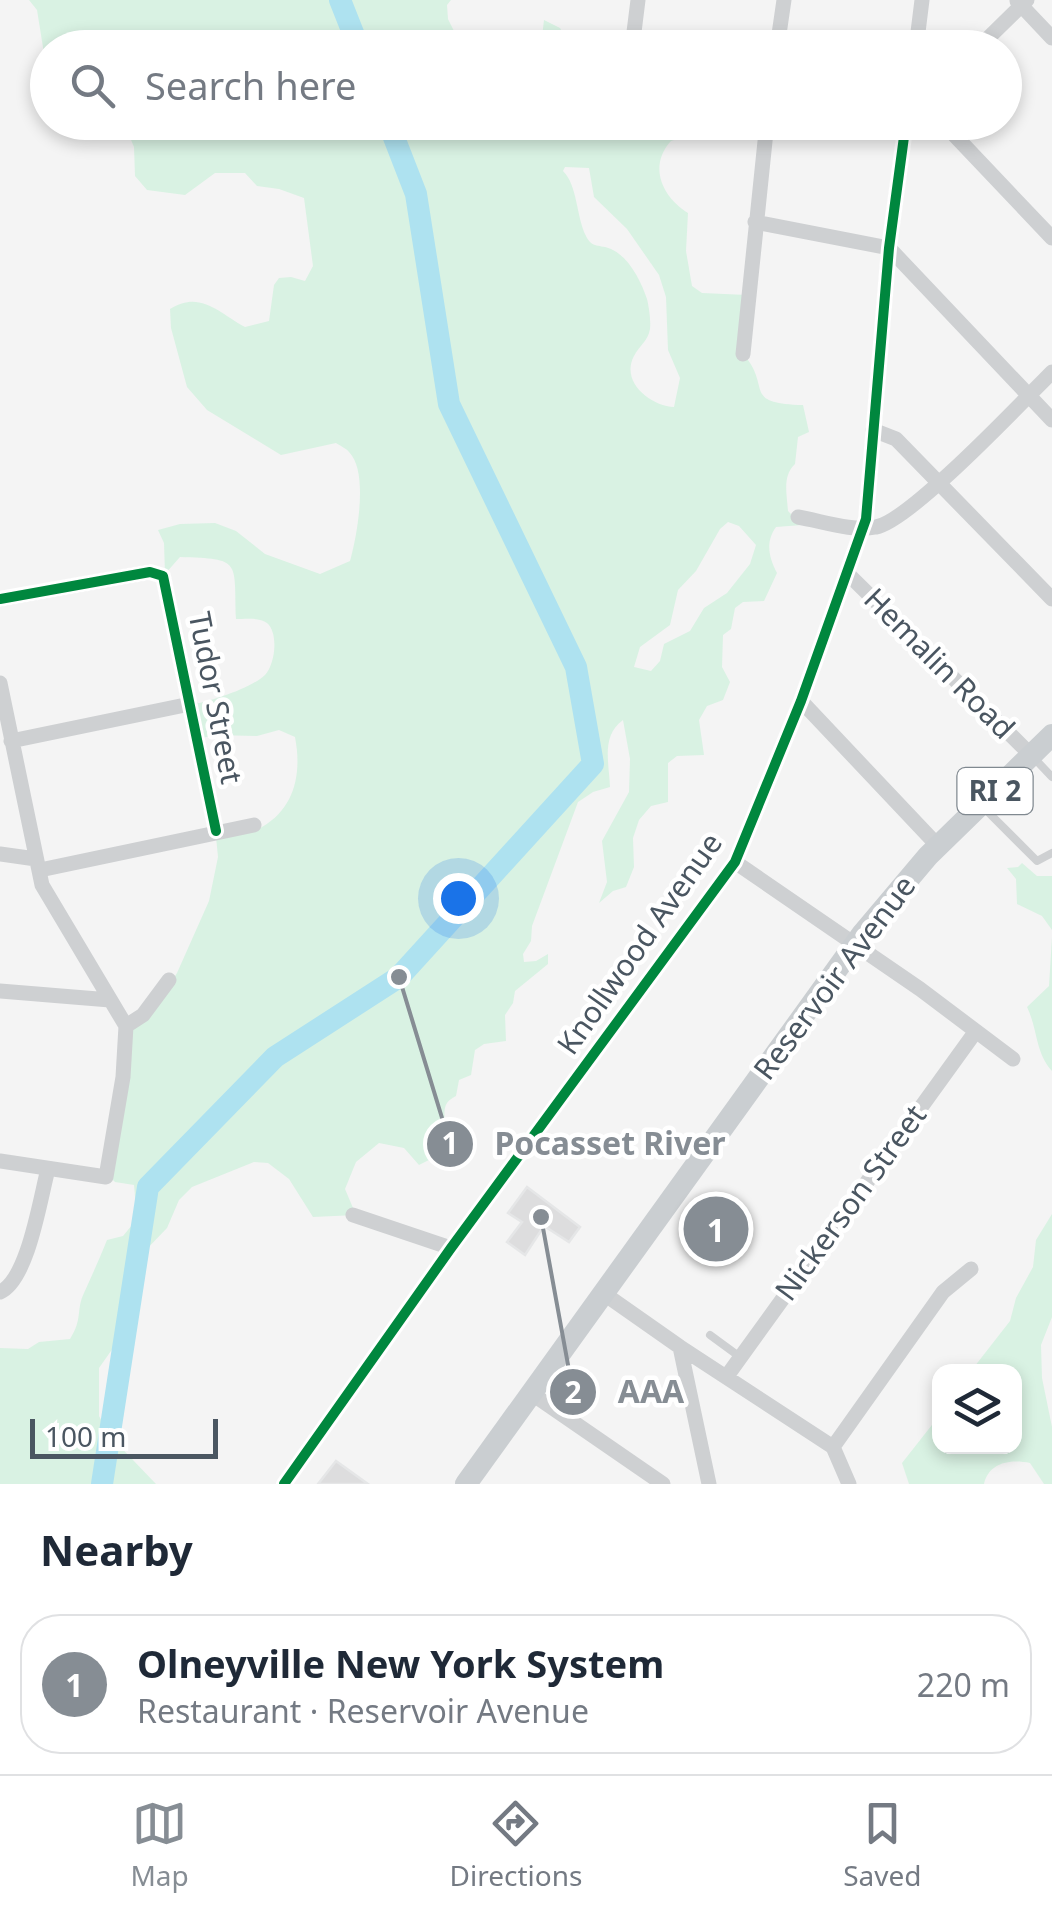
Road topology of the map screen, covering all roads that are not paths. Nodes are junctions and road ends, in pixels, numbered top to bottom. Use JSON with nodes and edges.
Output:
{"nodes":[{"id":1,"x":638,"y":0,"type":"edge"},
{"id":2,"x":784,"y":0,"type":"edge"},
{"id":3,"x":922,"y":0,"type":"edge"},
{"id":4,"x":1021,"y":2,"type":"edge"},
{"id":5,"x":634,"y":30,"type":"edge"},
{"id":6,"x":780,"y":30,"type":"edge"},
{"id":7,"x":918,"y":30,"type":"edge"},
{"id":8,"x":995,"y":30,"type":"edge"},
{"id":9,"x":1052,"y":38,"type":"edge"},
{"id":10,"x":765,"y":140,"type":"edge"},
{"id":11,"x":904,"y":140,"type":"edge"},
{"id":12,"x":959,"y":140,"type":"edge"},
{"id":13,"x":754,"y":222,"type":"junction"},
{"id":14,"x":1052,"y":238,"type":"edge"},
{"id":15,"x":889,"y":248,"type":"junction"},
{"id":16,"x":743,"y":354,"type":"dead end"},
{"id":17,"x":1052,"y":372,"type":"edge"},
{"id":18,"x":1028,"y":396,"type":"junction"},
{"id":19,"x":1052,"y":420,"type":"edge"},
{"id":20,"x":874,"y":430,"type":"junction"},
{"id":21,"x":939,"y":482,"type":"junction"},
{"id":22,"x":798,"y":517,"type":"dead end"},
{"id":23,"x":860,"y":527,"type":"junction"},
{"id":24,"x":848,"y":572,"type":"junction"},
{"id":25,"x":0,"y":599,"type":"edge"},
{"id":26,"x":1052,"y":599,"type":"edge"},
{"id":27,"x":0,"y":683,"type":"edge"},
{"id":28,"x":801,"y":701,"type":"junction"},
{"id":29,"x":190,"y":704,"type":"junction"},
{"id":30,"x":3,"y":715,"type":"edge"},
{"id":31,"x":1052,"y":736,"type":"edge"},
{"id":32,"x":11,"y":741,"type":"junction"},
{"id":33,"x":1031,"y":755,"type":"junction"},
{"id":34,"x":1052,"y":776,"type":"edge"},
{"id":35,"x":980,"y":805,"type":"junction"},
{"id":36,"x":254,"y":825,"type":"dead end"},
{"id":37,"x":216,"y":831,"type":"junction"},
{"id":38,"x":938,"y":846,"type":"junction"},
{"id":39,"x":1052,"y":853,"type":"edge"},
{"id":40,"x":0,"y":854,"type":"edge"},
{"id":41,"x":736,"y":862,"type":"junction"},
{"id":42,"x":38,"y":864,"type":"junction"},
{"id":43,"x":856,"y":944,"type":"junction"},
{"id":44,"x":169,"y":980,"type":"dead end"},
{"id":45,"x":0,"y":992,"type":"edge"},
{"id":46,"x":110,"y":1000,"type":"junction"},
{"id":47,"x":126,"y":1026,"type":"junction"},
{"id":48,"x":976,"y":1031,"type":"junction"},
{"id":49,"x":1013,"y":1059,"type":"dead end"},
{"id":50,"x":0,"y":1160,"type":"edge"},
{"id":51,"x":48,"y":1170,"type":"junction"},
{"id":52,"x":353,"y":1215,"type":"dead end"},
{"id":53,"x":451,"y":1248,"type":"junction"},
{"id":54,"x":971,"y":1269,"type":"dead end"},
{"id":55,"x":0,"y":1292,"type":"edge"},
{"id":56,"x":604,"y":1293,"type":"junction"},
{"id":57,"x":710,"y":1335,"type":"dead end"},
{"id":58,"x":680,"y":1348,"type":"junction"},
{"id":59,"x":740,"y":1357,"type":"junction"},
{"id":60,"x":727,"y":1376,"type":"junction"},
{"id":61,"x":531,"y":1394,"type":"junction"},
{"id":62,"x":833,"y":1447,"type":"junction"},
{"id":63,"x":284,"y":1484,"type":"edge"},
{"id":64,"x":466,"y":1484,"type":"edge"},
{"id":65,"x":663,"y":1484,"type":"edge"},
{"id":66,"x":710,"y":1484,"type":"edge"},
{"id":67,"x":849,"y":1484,"type":"edge"}],
"edges":[{"from":1,"to":5,"type":"street"},
{"from":2,"to":6,"type":"street"},
{"from":3,"to":7,"type":"street"},
{"from":4,"to":8,"type":"street"},
{"from":4,"to":9,"type":"street"},
{"from":10,"to":13,"type":"street"},
{"from":11,"to":15,"type":"street","name":"Knollwood Avenue"},
{"from":12,"to":14,"type":"street"},
{"from":13,"to":15,"type":"street"},
{"from":13,"to":16,"type":"street"},
{"from":15,"to":18,"type":"street"},
{"from":15,"to":20,"type":"street","name":"Knollwood Avenue"},
{"from":17,"to":18,"type":"street"},
{"from":18,"to":19,"type":"street"},
{"from":18,"to":21,"type":"street"},
{"from":20,"to":21,"type":"street"},
{"from":20,"to":23,"type":"street","name":"Knollwood Avenue"},
{"from":21,"to":23,"type":"street"},
{"from":21,"to":26,"type":"street"},
{"from":22,"to":23,"type":"street"},
{"from":23,"to":24,"type":"street","name":"Knollwood Avenue"},
{"from":24,"to":28,"type":"street","name":"Knollwood Avenue"},
{"from":24,"to":33,"type":"street","name":"Hemalin Road"},
{"from":25,"to":29,"type":"street","name":"Tudor Street"},
{"from":27,"to":30,"type":"street"},
{"from":28,"to":38,"type":"street"},
{"from":28,"to":41,"type":"street","name":"Knollwood Avenue"},
{"from":29,"to":32,"type":"street"},
{"from":29,"to":37,"type":"street","name":"Tudor Street"},
{"from":30,"to":32,"type":"street"},
{"from":31,"to":33,"type":"main road","name":"Reservoir Avenue","number":"RI 2"},
{"from":32,"to":42,"type":"street"},
{"from":33,"to":34,"type":"lane"},
{"from":33,"to":35,"type":"main road","name":"Reservoir Avenue","number":"RI 2"},
{"from":35,"to":38,"type":"main road","name":"Reservoir Avenue","number":"RI 2"},
{"from":35,"to":39,"type":"lane"},
{"from":36,"to":37,"type":"street"},
{"from":37,"to":42,"type":"street"},
{"from":38,"to":43,"type":"main road","name":"Reservoir Avenue","number":"RI 2"},
{"from":40,"to":42,"type":"street"},
{"from":41,"to":43,"type":"street"},
{"from":41,"to":53,"type":"street","name":"Knollwood Avenue"},
{"from":42,"to":46,"type":"street"},
{"from":43,"to":48,"type":"street"},
{"from":43,"to":56,"type":"main road","name":"Reservoir Avenue","number":"RI 2"},
{"from":44,"to":47,"type":"street"},
{"from":45,"to":46,"type":"street"},
{"from":46,"to":47,"type":"street"},
{"from":47,"to":51,"type":"street"},
{"from":48,"to":49,"type":"street"},
{"from":48,"to":59,"type":"street","name":"Nickerson Street"},
{"from":50,"to":51,"type":"street"},
{"from":51,"to":55,"type":"street"},
{"from":52,"to":53,"type":"street"},
{"from":53,"to":63,"type":"street","name":"Knollwood Avenue"},
{"from":54,"to":62,"type":"street"},
{"from":56,"to":58,"type":"street"},
{"from":56,"to":61,"type":"main road","name":"Reservoir Avenue","number":"RI 2"},
{"from":57,"to":59,"type":"lane"},
{"from":58,"to":60,"type":"street"},
{"from":58,"to":66,"type":"street"},
{"from":59,"to":60,"type":"street","name":"Nickerson Street"},
{"from":60,"to":62,"type":"street"},
{"from":61,"to":64,"type":"main road","name":"Reservoir Avenue","number":"RI 2"},
{"from":61,"to":65,"type":"street"},
{"from":62,"to":67,"type":"street"}]}
